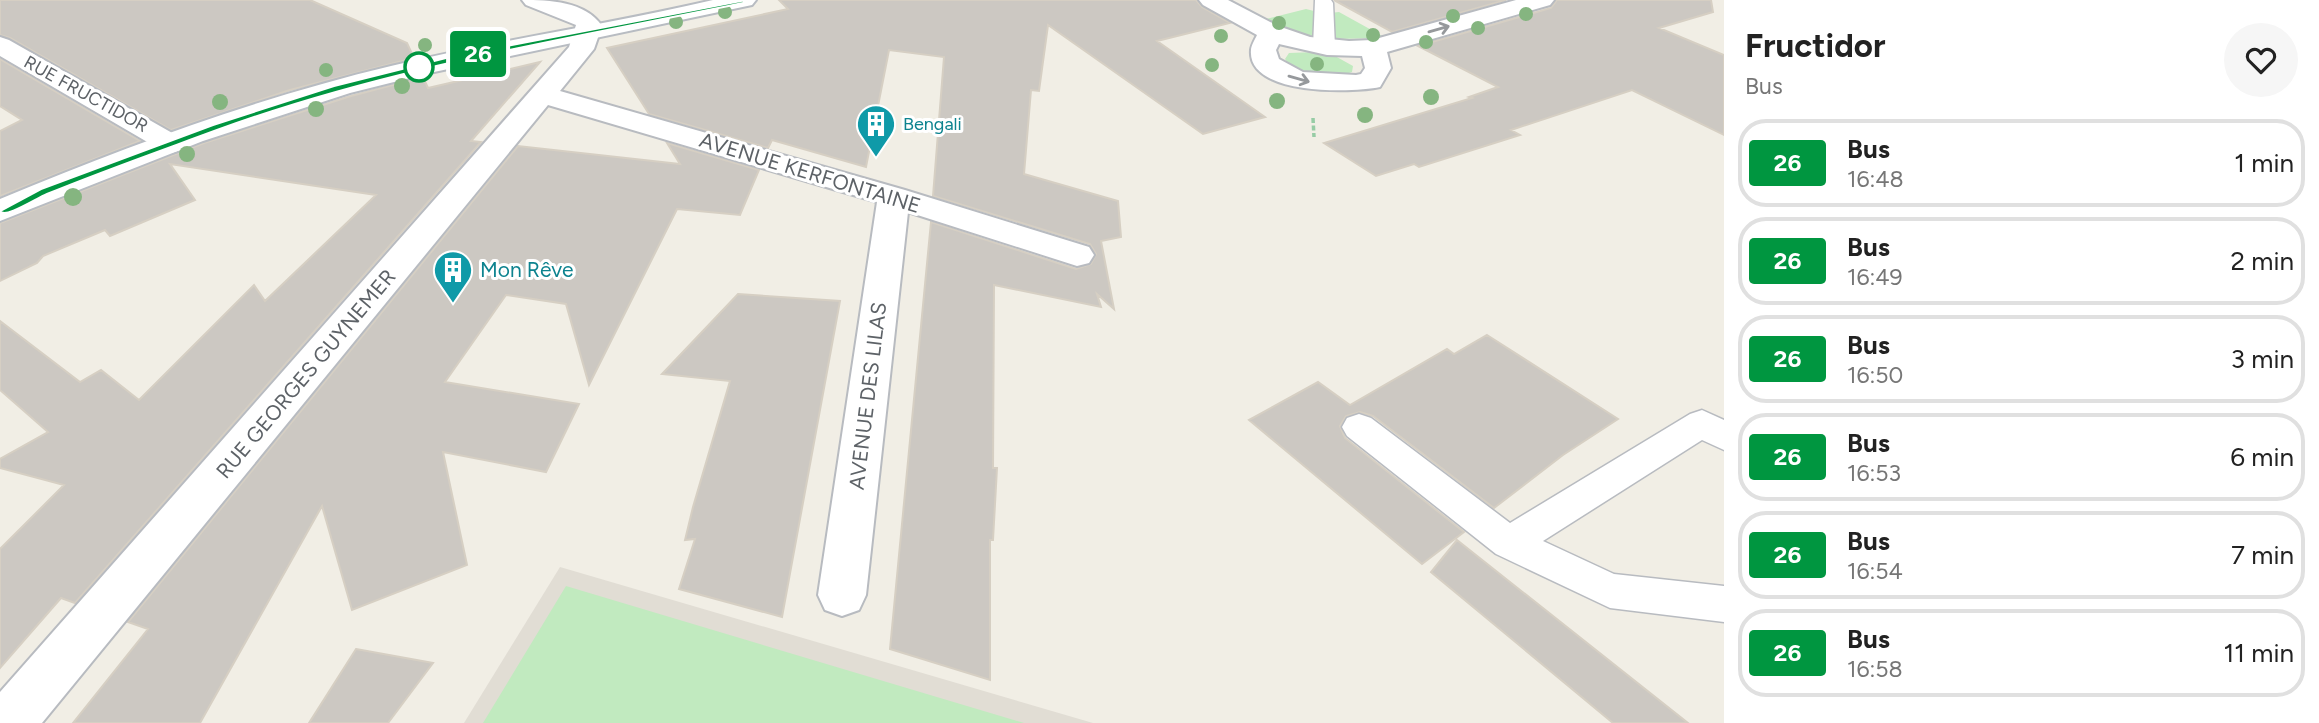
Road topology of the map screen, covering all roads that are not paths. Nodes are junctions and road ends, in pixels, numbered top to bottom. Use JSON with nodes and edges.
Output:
{"nodes":[{"id":1,"x":534,"y":0,"type":"edge"},
{"id":2,"x":677,"y":0,"type":"edge"},
{"id":3,"x":744,"y":0,"type":"edge"},
{"id":4,"x":1211,"y":0,"type":"edge"},
{"id":5,"x":1542,"y":0,"type":"edge"},
{"id":6,"x":1323,"y":3,"type":"dead end"},
{"id":7,"x":587,"y":27,"type":"junction"},
{"id":8,"x":1270,"y":34,"type":"junction"},
{"id":9,"x":0,"y":46,"type":"edge"},
{"id":10,"x":1324,"y":47,"type":"junction"},
{"id":11,"x":1373,"y":48,"type":"junction"},
{"id":12,"x":542,"y":96,"type":"junction"},
{"id":13,"x":164,"y":139,"type":"junction"},
{"id":14,"x":0,"y":194,"type":"edge"},
{"id":15,"x":894,"y":197,"type":"junction"},
{"id":16,"x":0,"y":211,"type":"edge"},
{"id":17,"x":1077,"y":254,"type":"dead end"},
{"id":18,"x":1359,"y":427,"type":"dead end"},
{"id":19,"x":1724,"y":437,"type":"edge"},
{"id":20,"x":1509,"y":543,"type":"junction"},
{"id":21,"x":842,"y":595,"type":"dead end"},
{"id":22,"x":1724,"y":604,"type":"edge"},
{"id":23,"x":8,"y":723,"type":"edge"}],
"edges":[{"from":1,"to":7,"type":"street"},
{"from":2,"to":7,"type":"street"},
{"from":3,"to":7,"type":"street"},
{"from":4,"to":8,"type":"street"},
{"from":11,"to":5,"type":"street","one_way":true},
{"from":6,"to":10,"type":"lane"},
{"from":7,"to":12,"type":"street","name":"RUE GEORGES GUYNEMER"},
{"from":7,"to":13,"type":"street"},
{"from":8,"to":10,"type":"street"},
{"from":8,"to":11,"type":"street","one_way":true},
{"from":9,"to":13,"type":"street","name":"RUE FRUCTIDOR"},
{"from":10,"to":11,"type":"street"},
{"from":12,"to":15,"type":"street","name":"AVENUE KERFONTAINE"},
{"from":12,"to":23,"type":"street","name":"RUE GEORGES GUYNEMER"},
{"from":13,"to":14,"type":"street"},
{"from":13,"to":16,"type":"street"},
{"from":15,"to":17,"type":"street","name":"AVENUE KERFONTAINE"},
{"from":15,"to":21,"type":"street","name":"AVENUE DES LILAS"},
{"from":18,"to":20,"type":"lane"},
{"from":19,"to":20,"type":"lane"},
{"from":20,"to":22,"type":"lane"}]}
